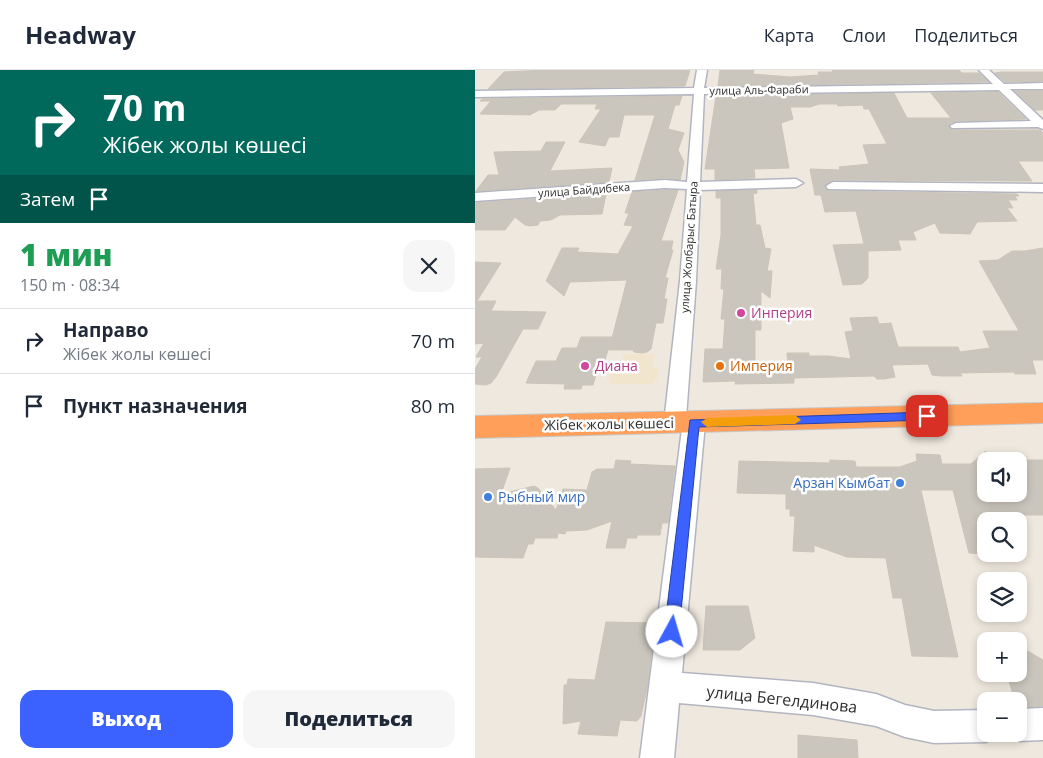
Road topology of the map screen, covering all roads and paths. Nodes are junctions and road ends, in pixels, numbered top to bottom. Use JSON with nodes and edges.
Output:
{"nodes":[{"id":1,"x":702,"y":70,"type":"edge"},
{"id":2,"x":984,"y":70,"type":"edge"},
{"id":3,"x":1043,"y":86,"type":"edge"},
{"id":4,"x":1001,"y":87,"type":"junction"},
{"id":5,"x":699,"y":90,"type":"junction"},
{"id":6,"x":475,"y":94,"type":"edge"},
{"id":7,"x":1042,"y":125,"type":"edge"},
{"id":8,"x":956,"y":126,"type":"dead end"},
{"id":9,"x":796,"y":183,"type":"dead end"},
{"id":10,"x":693,"y":186,"type":"junction"},
{"id":11,"x":833,"y":186,"type":"dead end"},
{"id":12,"x":1043,"y":188,"type":"edge"},
{"id":13,"x":475,"y":197,"type":"edge"},
{"id":14,"x":1043,"y":413,"type":"edge"},
{"id":15,"x":684,"y":423,"type":"junction"},
{"id":16,"x":475,"y":427,"type":"edge"},
{"id":17,"x":666,"y":687,"type":"junction"},
{"id":18,"x":1043,"y":724,"type":"edge"},
{"id":19,"x":1027,"y":725,"type":"edge"},
{"id":20,"x":977,"y":726,"type":"edge"},
{"id":21,"x":657,"y":758,"type":"edge"}],
"edges":[{"from":1,"to":5,"type":"street","name":"улица Жолбарыс Батыра"},
{"from":2,"to":4,"type":"street"},
{"from":3,"to":4,"type":"street","name":"улица Аль-Фараби"},
{"from":4,"to":5,"type":"street","name":"улица Аль-Фараби"},
{"from":4,"to":7,"type":"street"},
{"from":5,"to":6,"type":"street","name":"улица Аль-Фараби"},
{"from":5,"to":10,"type":"street","name":"улица Жолбарыс Батыра"},
{"from":7,"to":8,"type":"street"},
{"from":9,"to":10,"type":"street","name":"улица Байдибека"},
{"from":10,"to":13,"type":"street","name":"улица Байдибека"},
{"from":10,"to":15,"type":"street","name":"улица Жолбарыс Батыра"},
{"from":11,"to":12,"type":"street"},
{"from":14,"to":15,"type":"highway","name":"Жібек жолы көшесі"},
{"from":15,"to":16,"type":"highway","name":"Жібек жолы көшесі"},
{"from":15,"to":17,"type":"street","name":"улица Жолбарыс Батыра"},
{"from":17,"to":20,"type":"street","name":"улица Бегелдинова"},
{"from":17,"to":21,"type":"street","name":"улица Жолбарыс Батыра"},
{"from":18,"to":19,"type":"street"}]}
